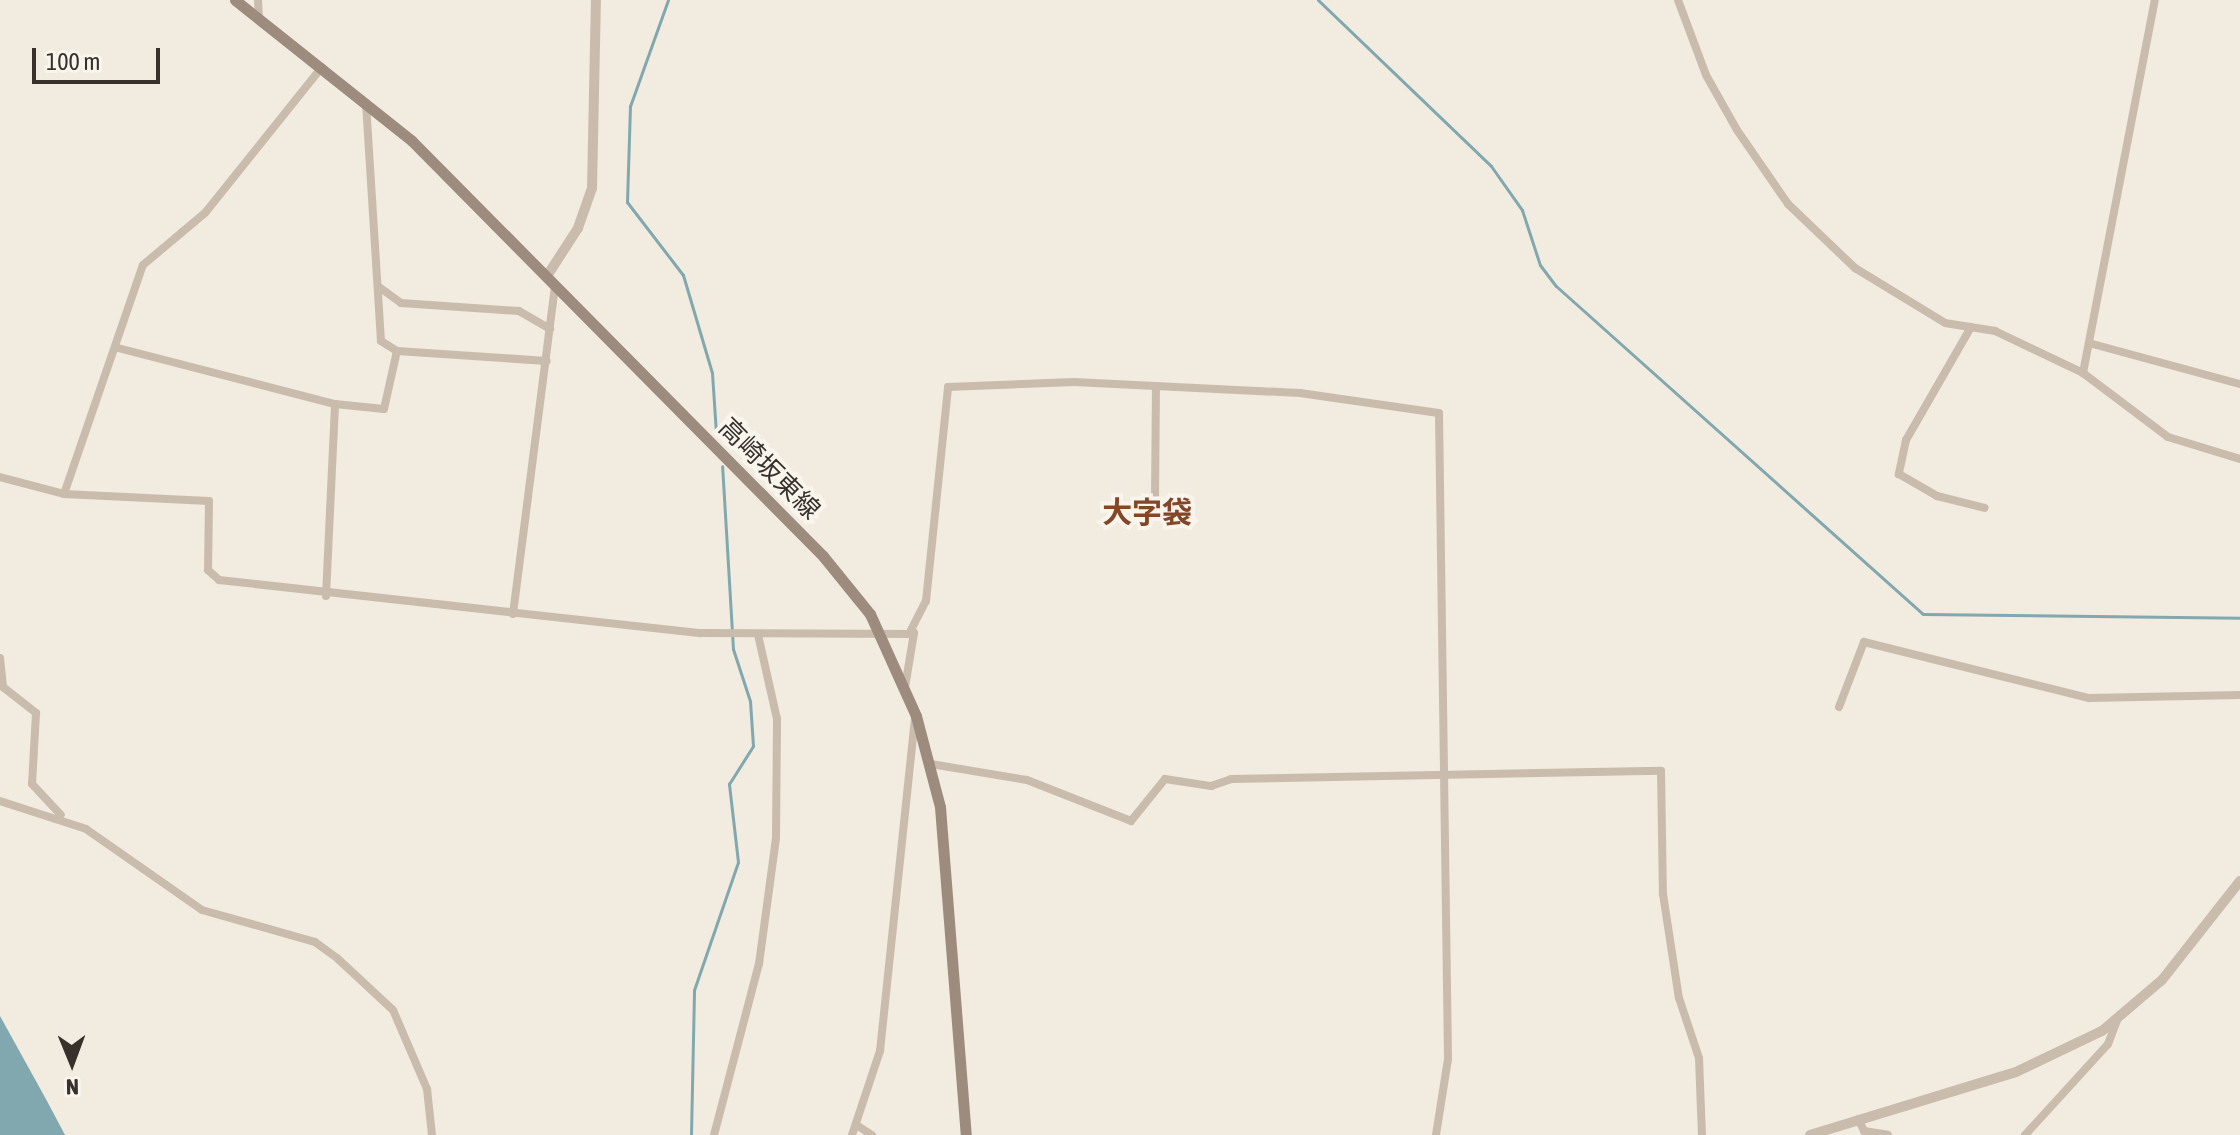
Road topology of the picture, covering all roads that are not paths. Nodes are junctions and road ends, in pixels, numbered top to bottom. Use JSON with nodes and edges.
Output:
{"nodes":[{"id":1,"x":235,"y":0,"type":"edge"},
{"id":2,"x":258,"y":0,"type":"edge"},
{"id":3,"x":596,"y":0,"type":"edge"},
{"id":4,"x":1678,"y":0,"type":"edge"},
{"id":5,"x":2155,"y":0,"type":"edge"},
{"id":6,"x":259,"y":19,"type":"junction"},
{"id":7,"x":322,"y":67,"type":"junction"},
{"id":8,"x":366,"y":103,"type":"junction"},
{"id":9,"x":551,"y":280,"type":"junction"},
{"id":10,"x":378,"y":286,"type":"junction"},
{"id":11,"x":1971,"y":327,"type":"junction"},
{"id":12,"x":550,"y":329,"type":"junction"},
{"id":13,"x":2089,"y":343,"type":"junction"},
{"id":14,"x":118,"y":348,"type":"junction"},
{"id":15,"x":397,"y":351,"type":"junction"},
{"id":16,"x":547,"y":361,"type":"junction"},
{"id":17,"x":2083,"y":373,"type":"junction"},
{"id":18,"x":2240,"y":384,"type":"edge"},
{"id":19,"x":1156,"y":387,"type":"junction"},
{"id":20,"x":335,"y":404,"type":"junction"},
{"id":21,"x":2240,"y":459,"type":"edge"},
{"id":22,"x":0,"y":477,"type":"edge"},
{"id":23,"x":64,"y":494,"type":"junction"},
{"id":24,"x":1155,"y":498,"type":"dead end"},
{"id":25,"x":1985,"y":508,"type":"dead end"},
{"id":26,"x":326,"y":596,"type":"junction"},
{"id":27,"x":513,"y":614,"type":"junction"},
{"id":28,"x":914,"y":633,"type":"junction"},
{"id":29,"x":758,"y":635,"type":"junction"},
{"id":30,"x":883,"y":635,"type":"junction"},
{"id":31,"x":0,"y":658,"type":"edge"},
{"id":32,"x":905,"y":687,"type":"junction"},
{"id":33,"x":2240,"y":695,"type":"edge"},
{"id":34,"x":1839,"y":707,"type":"dead end"},
{"id":35,"x":916,"y":716,"type":"junction"},
{"id":36,"x":931,"y":764,"type":"junction"},
{"id":37,"x":1444,"y":775,"type":"junction"},
{"id":38,"x":0,"y":801,"type":"edge"},
{"id":39,"x":61,"y":815,"type":"junction"},
{"id":40,"x":2240,"y":881,"type":"edge"},
{"id":41,"x":2117,"y":1021,"type":"junction"},
{"id":42,"x":1858,"y":1119,"type":"junction"},
{"id":43,"x":858,"y":1126,"type":"junction"},
{"id":44,"x":432,"y":1135,"type":"edge"},
{"id":45,"x":714,"y":1135,"type":"edge"},
{"id":46,"x":852,"y":1135,"type":"edge"},
{"id":47,"x":872,"y":1135,"type":"edge"},
{"id":48,"x":966,"y":1135,"type":"edge"},
{"id":49,"x":1436,"y":1135,"type":"edge"},
{"id":50,"x":1702,"y":1135,"type":"edge"},
{"id":51,"x":1810,"y":1135,"type":"edge"},
{"id":52,"x":1888,"y":1135,"type":"edge"},
{"id":53,"x":2025,"y":1135,"type":"edge"}],
"edges":[{"from":1,"to":6,"type":"main road","name":"高崎坂東線"},
{"from":2,"to":6,"type":"street"},
{"from":3,"to":9,"type":"street"},
{"from":4,"to":11,"type":"street"},
{"from":5,"to":13,"type":"street"},
{"from":6,"to":7,"type":"main road","name":"高崎坂東線"},
{"from":7,"to":8,"type":"main road","name":"高崎坂東線"},
{"from":7,"to":14,"type":"street"},
{"from":8,"to":9,"type":"main road","name":"高崎坂東線"},
{"from":8,"to":10,"type":"street"},
{"from":9,"to":12,"type":"street"},
{"from":9,"to":30,"type":"main road","name":"高崎坂東線"},
{"from":10,"to":12,"type":"street"},
{"from":10,"to":15,"type":"street"},
{"from":11,"to":17,"type":"street"},
{"from":11,"to":25,"type":"street"},
{"from":12,"to":16,"type":"street"},
{"from":13,"to":17,"type":"street"},
{"from":13,"to":18,"type":"street"},
{"from":14,"to":20,"type":"street"},
{"from":14,"to":23,"type":"street"},
{"from":15,"to":16,"type":"street"},
{"from":15,"to":20,"type":"street"},
{"from":16,"to":27,"type":"street"},
{"from":17,"to":21,"type":"street"},
{"from":19,"to":24,"type":"street"},
{"from":19,"to":28,"type":"street"},
{"from":19,"to":37,"type":"street"},
{"from":20,"to":26,"type":"street"},
{"from":22,"to":23,"type":"street"},
{"from":23,"to":26,"type":"street"},
{"from":26,"to":27,"type":"street"},
{"from":27,"to":29,"type":"street"},
{"from":28,"to":30,"type":"street"},
{"from":28,"to":32,"type":"street"},
{"from":29,"to":30,"type":"street"},
{"from":29,"to":45,"type":"street"},
{"from":30,"to":32,"type":"main road","name":"高崎坂東線"},
{"from":31,"to":39,"type":"street"},
{"from":32,"to":35,"type":"main road","name":"高崎坂東線"},
{"from":33,"to":34,"type":"street"},
{"from":35,"to":36,"type":"main road","name":"高崎坂東線"},
{"from":35,"to":43,"type":"street"},
{"from":36,"to":37,"type":"street"},
{"from":36,"to":48,"type":"main road","name":"高崎坂東線"},
{"from":37,"to":49,"type":"street"},
{"from":37,"to":50,"type":"street"},
{"from":38,"to":39,"type":"street"},
{"from":39,"to":44,"type":"street"},
{"from":40,"to":41,"type":"street"},
{"from":41,"to":42,"type":"street"},
{"from":41,"to":53,"type":"street"},
{"from":42,"to":51,"type":"street"},
{"from":42,"to":52,"type":"street"},
{"from":43,"to":46,"type":"street"},
{"from":43,"to":47,"type":"street"}]}
